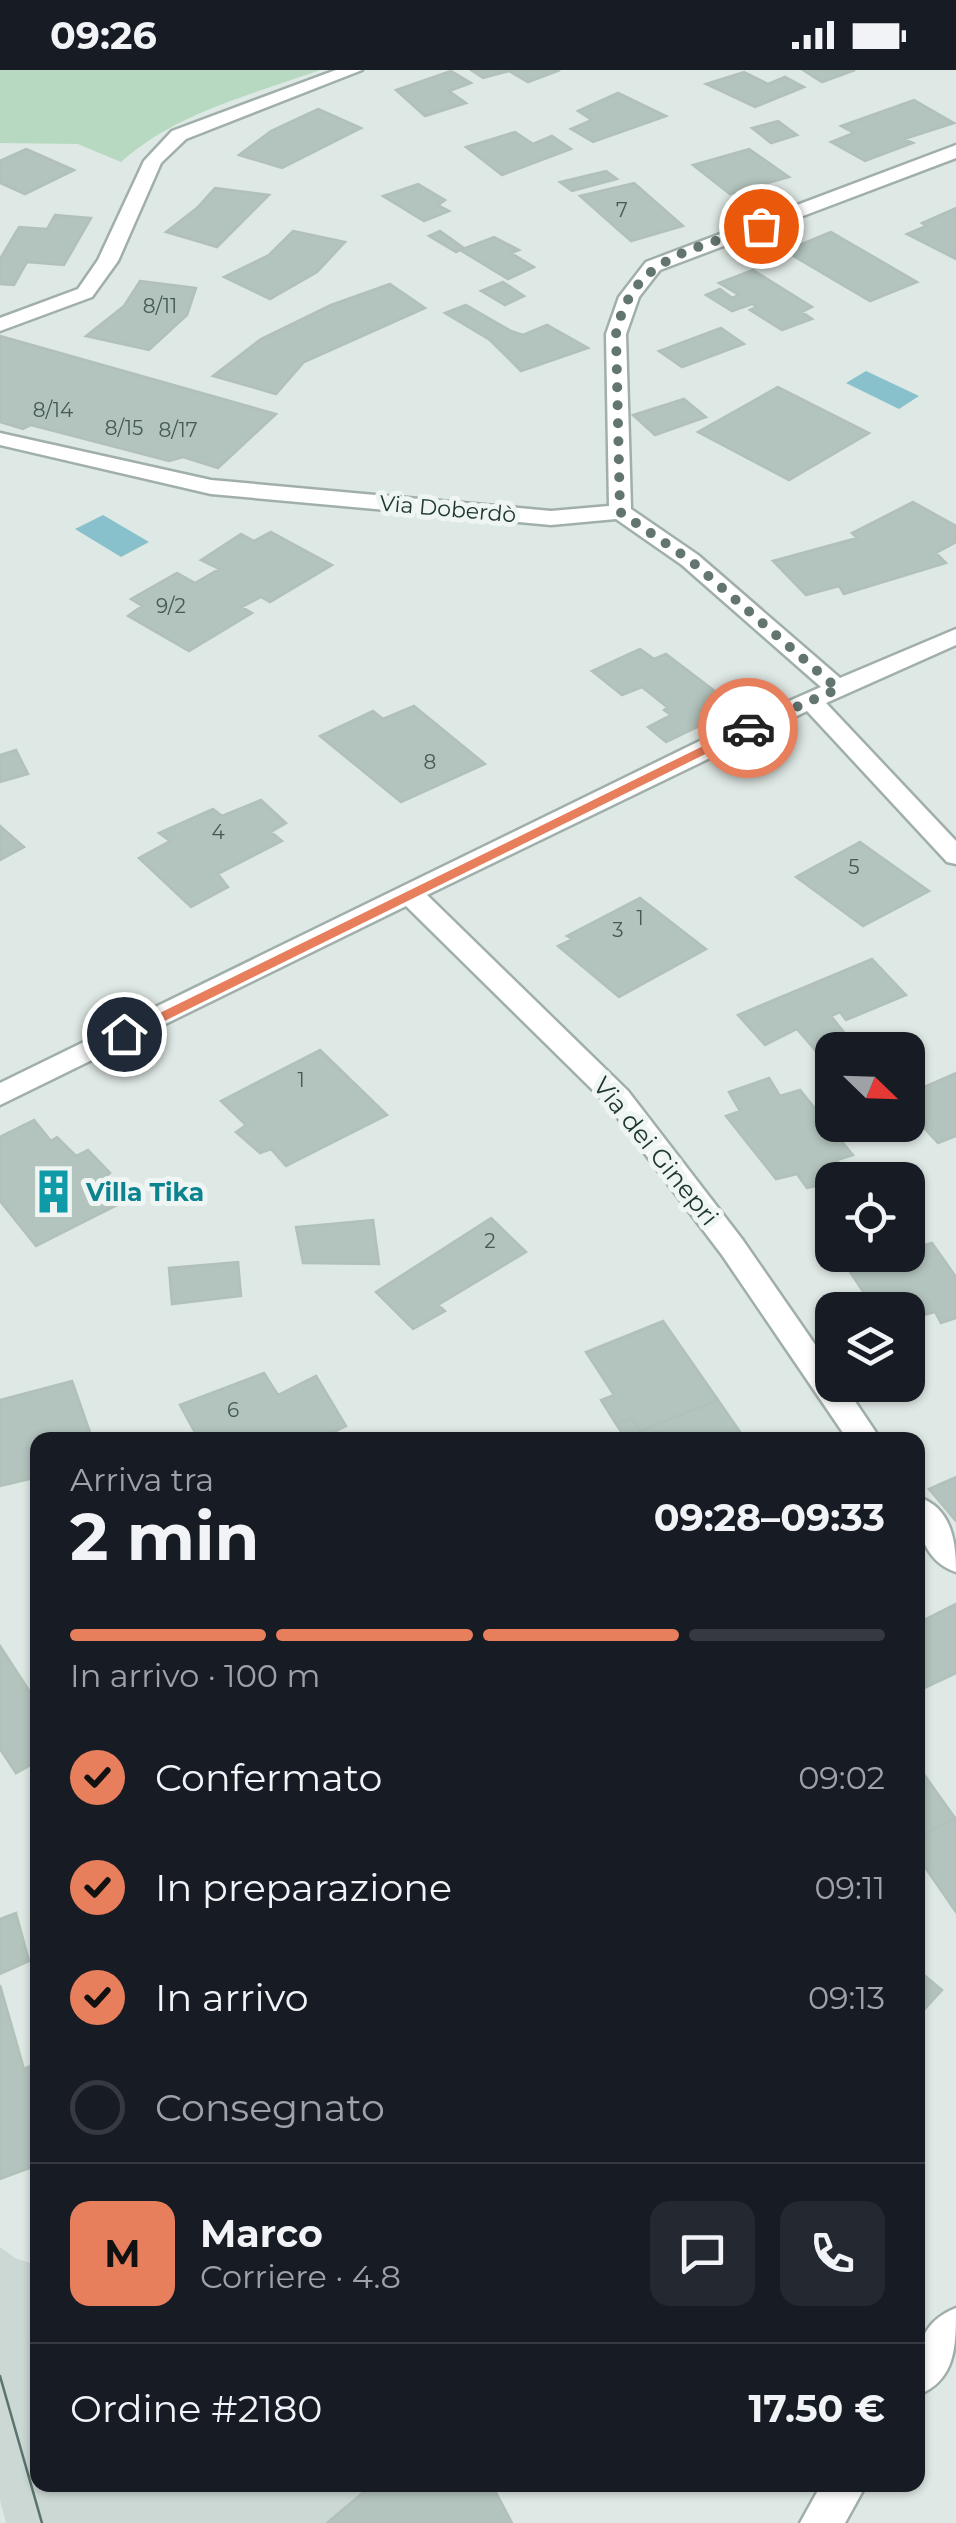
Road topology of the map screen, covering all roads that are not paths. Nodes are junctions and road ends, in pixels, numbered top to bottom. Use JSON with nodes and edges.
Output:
{"nodes":[{"id":1,"x":353,"y":70,"type":"edge"},
{"id":2,"x":956,"y":150,"type":"edge"},
{"id":3,"x":0,"y":325,"type":"edge"},
{"id":4,"x":0,"y":439,"type":"edge"},
{"id":5,"x":620,"y":512,"type":"junction"},
{"id":6,"x":956,"y":636,"type":"edge"},
{"id":7,"x":838,"y":689,"type":"junction"},
{"id":8,"x":810,"y":700,"type":"junction"},
{"id":9,"x":956,"y":856,"type":"edge"},
{"id":10,"x":410,"y":894,"type":"junction"},
{"id":11,"x":0,"y":1095,"type":"edge"},
{"id":12,"x":860,"y":1432,"type":"edge"},
{"id":13,"x":925,"y":1519,"type":"edge"},
{"id":14,"x":956,"y":1559,"type":"edge"},
{"id":15,"x":956,"y":2328,"type":"edge"},
{"id":16,"x":925,"y":2366,"type":"edge"},
{"id":17,"x":841,"y":2492,"type":"edge"},
{"id":18,"x":822,"y":2523,"type":"edge"}],
"edges":[{"from":1,"to":3,"type":"street"},
{"from":2,"to":5,"type":"street"},
{"from":4,"to":5,"type":"street","name":"Via Doberdò"},
{"from":5,"to":7,"type":"street"},
{"from":6,"to":7,"type":"street"},
{"from":7,"to":8,"type":"street"},
{"from":8,"to":9,"type":"street"},
{"from":8,"to":10,"type":"street"},
{"from":10,"to":11,"type":"street"},
{"from":10,"to":12,"type":"street","name":"Via dei Ginepri"},
{"from":13,"to":14,"type":"street"},
{"from":15,"to":16,"type":"street"},
{"from":17,"to":18,"type":"street"}]}
